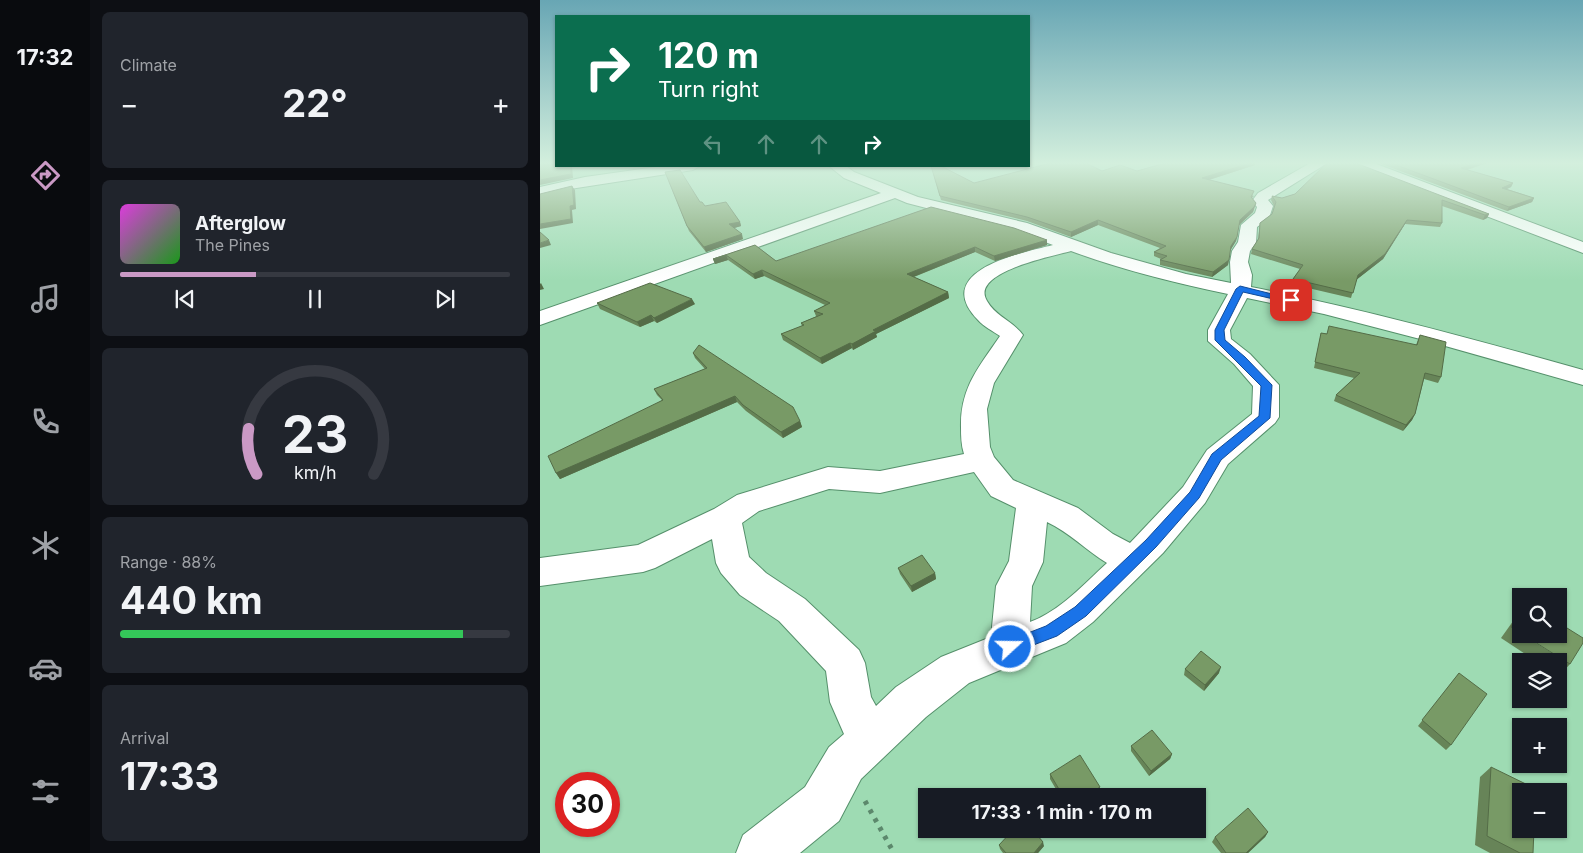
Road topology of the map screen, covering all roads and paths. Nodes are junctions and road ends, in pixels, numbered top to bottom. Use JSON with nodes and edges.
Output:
{"nodes":[{"id":1,"x":868,"y":202,"type":"edge"},
{"id":2,"x":920,"y":202,"type":"edge"},
{"id":3,"x":1261,"y":202,"type":"edge"},
{"id":4,"x":1462,"y":202,"type":"edge"},
{"id":5,"x":1070,"y":246,"type":"junction"},
{"id":6,"x":1583,"y":248,"type":"edge"},
{"id":7,"x":1240,"y":289,"type":"junction"},
{"id":8,"x":540,"y":318,"type":"edge"},
{"id":9,"x":1583,"y":378,"type":"edge"},
{"id":10,"x":980,"y":460,"type":"junction"},
{"id":11,"x":1033,"y":502,"type":"junction"},
{"id":12,"x":725,"y":518,"type":"junction"},
{"id":13,"x":1132,"y":562,"type":"junction"},
{"id":14,"x":540,"y":572,"type":"edge"},
{"id":15,"x":1010,"y":647,"type":"junction"},
{"id":16,"x":858,"y":751,"type":"junction"},
{"id":17,"x":761,"y":853,"type":"edge"},
{"id":18,"x":894,"y":853,"type":"edge"}],
"edges":[{"from":1,"to":8,"type":"street"},
{"from":2,"to":5,"type":"street"},
{"from":3,"to":7,"type":"street"},
{"from":4,"to":6,"type":"street"},
{"from":5,"to":7,"type":"street"},
{"from":5,"to":10,"type":"street"},
{"from":7,"to":9,"type":"street"},
{"from":7,"to":13,"type":"street"},
{"from":10,"to":11,"type":"street"},
{"from":10,"to":12,"type":"street"},
{"from":11,"to":13,"type":"street"},
{"from":11,"to":15,"type":"street"},
{"from":12,"to":14,"type":"street"},
{"from":12,"to":16,"type":"street"},
{"from":13,"to":15,"type":"street"},
{"from":15,"to":16,"type":"street"},
{"from":16,"to":17,"type":"street"},
{"from":16,"to":18,"type":"path"}]}
